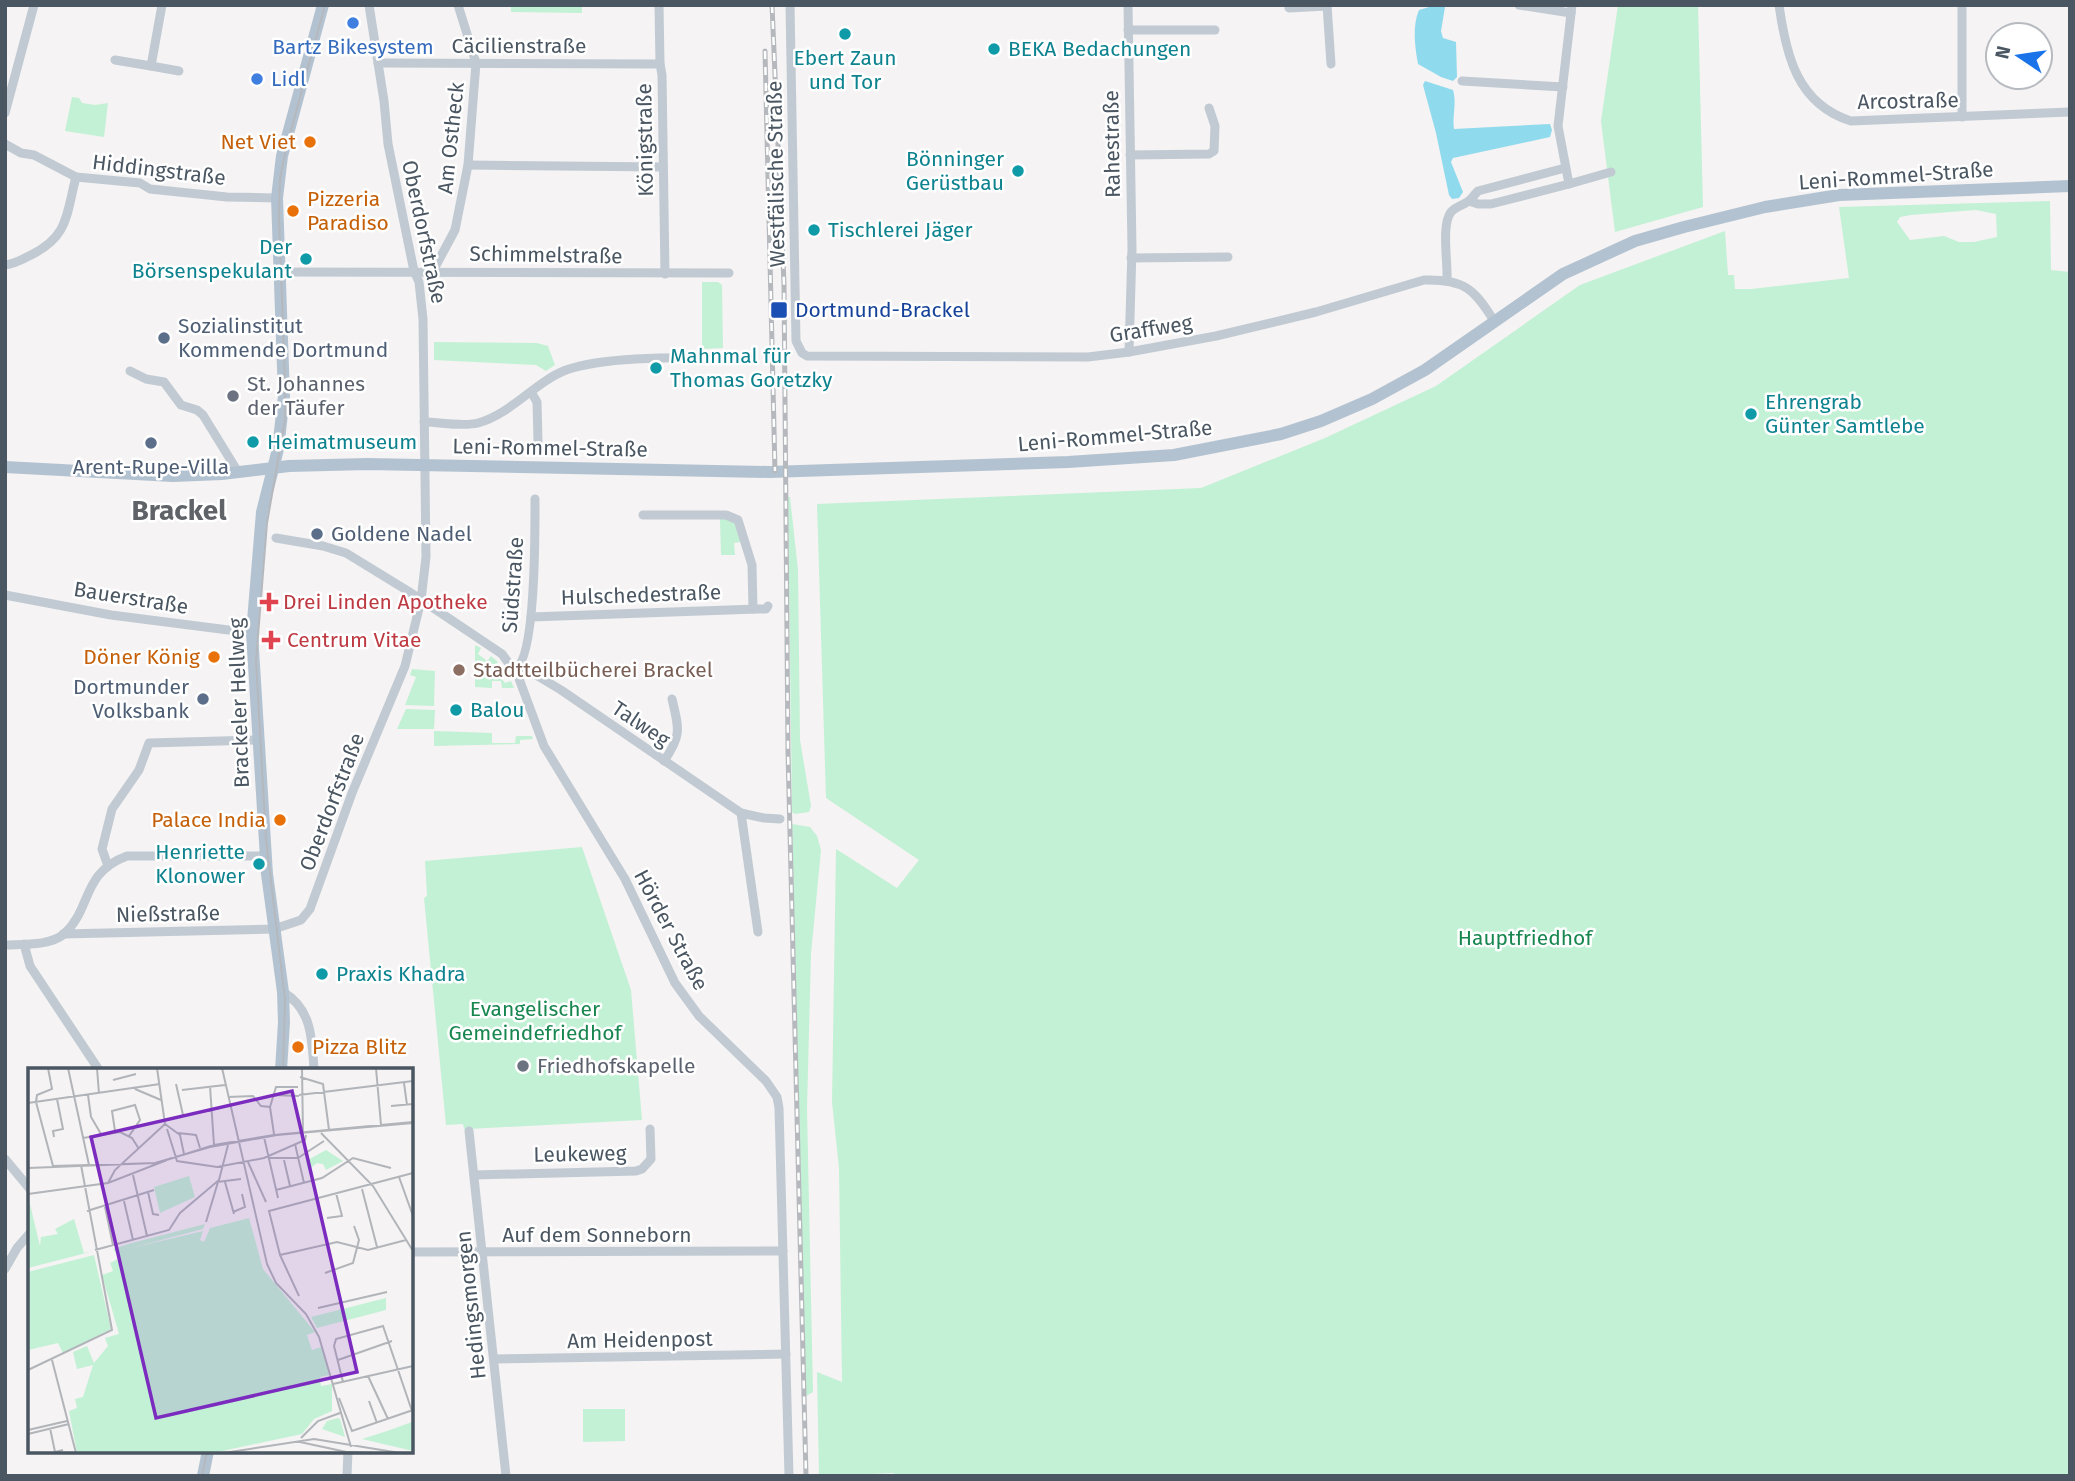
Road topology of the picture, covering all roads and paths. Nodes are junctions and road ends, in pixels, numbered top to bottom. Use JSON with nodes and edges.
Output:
{"nodes":[{"id":1,"x":34,"y":5,"type":"edge"},
{"id":2,"x":162,"y":5,"type":"edge"},
{"id":3,"x":323,"y":5,"type":"edge"},
{"id":4,"x":369,"y":5,"type":"edge"},
{"id":5,"x":458,"y":5,"type":"edge"},
{"id":6,"x":659,"y":5,"type":"edge"},
{"id":7,"x":790,"y":5,"type":"edge"},
{"id":8,"x":1128,"y":5,"type":"edge"},
{"id":9,"x":1519,"y":5,"type":"edge"},
{"id":10,"x":1779,"y":5,"type":"edge"},
{"id":11,"x":1962,"y":5,"type":"edge"},
{"id":12,"x":1327,"y":6,"type":"edge"},
{"id":13,"x":1289,"y":8,"type":"dead end"},
{"id":14,"x":1571,"y":9,"type":"edge"},
{"id":15,"x":1128,"y":30,"type":"junction"},
{"id":16,"x":1214,"y":30,"type":"dead end"},
{"id":17,"x":115,"y":60,"type":"dead end"},
{"id":18,"x":378,"y":63,"type":"junction"},
{"id":19,"x":476,"y":63,"type":"junction"},
{"id":20,"x":660,"y":64,"type":"junction"},
{"id":21,"x":1331,"y":64,"type":"dead end"},
{"id":22,"x":151,"y":66,"type":"junction"},
{"id":23,"x":179,"y":71,"type":"dead end"},
{"id":24,"x":1462,"y":81,"type":"dead end"},
{"id":25,"x":1563,"y":87,"type":"junction"},
{"id":26,"x":1209,"y":108,"type":"dead end"},
{"id":27,"x":2070,"y":112,"type":"edge"},
{"id":28,"x":5,"y":113,"type":"edge"},
{"id":29,"x":1962,"y":117,"type":"junction"},
{"id":30,"x":5,"y":144,"type":"edge"},
{"id":31,"x":1130,"y":155,"type":"junction"},
{"id":32,"x":468,"y":165,"type":"junction"},
{"id":33,"x":663,"y":167,"type":"junction"},
{"id":34,"x":1565,"y":168,"type":"junction"},
{"id":35,"x":1611,"y":172,"type":"dead end"},
{"id":36,"x":76,"y":177,"type":"junction"},
{"id":37,"x":1569,"y":184,"type":"junction"},
{"id":38,"x":2070,"y":186,"type":"edge"},
{"id":39,"x":277,"y":198,"type":"junction"},
{"id":40,"x":1469,"y":201,"type":"junction"},
{"id":41,"x":1228,"y":257,"type":"dead end"},
{"id":42,"x":1131,"y":258,"type":"junction"},
{"id":43,"x":5,"y":265,"type":"edge"},
{"id":44,"x":414,"y":271,"type":"junction"},
{"id":45,"x":433,"y":271,"type":"junction"},
{"id":46,"x":279,"y":272,"type":"junction"},
{"id":47,"x":729,"y":273,"type":"dead end"},
{"id":48,"x":665,"y":274,"type":"junction"},
{"id":49,"x":1447,"y":280,"type":"junction"},
{"id":50,"x":1494,"y":321,"type":"junction"},
{"id":51,"x":796,"y":341,"type":"joint"},
{"id":52,"x":1129,"y":352,"type":"junction"},
{"id":53,"x":733,"y":358,"type":"dead end"},
{"id":54,"x":130,"y":371,"type":"dead end"},
{"id":55,"x":531,"y":392,"type":"junction"},
{"id":56,"x":424,"y":422,"type":"junction"},
{"id":57,"x":538,"y":442,"type":"dead end"},
{"id":58,"x":424,"y":465,"type":"junction"},
{"id":59,"x":5,"y":467,"type":"edge"},
{"id":60,"x":273,"y":468,"type":"junction"},
{"id":61,"x":238,"y":472,"type":"junction"},
{"id":62,"x":535,"y":499,"type":"dead end"},
{"id":63,"x":643,"y":514,"type":"dead end"},
{"id":64,"x":276,"y":538,"type":"dead end"},
{"id":65,"x":5,"y":595,"type":"edge"},
{"id":66,"x":421,"y":600,"type":"junction"},
{"id":67,"x":768,"y":606,"type":"dead end"},
{"id":68,"x":753,"y":608,"type":"junction"},
{"id":69,"x":531,"y":617,"type":"junction"},
{"id":70,"x":252,"y":633,"type":"junction"},
{"id":71,"x":518,"y":668,"type":"junction"},
{"id":72,"x":672,"y":699,"type":"dead end"},
{"id":73,"x":258,"y":740,"type":"junction"},
{"id":74,"x":664,"y":761,"type":"junction"},
{"id":75,"x":741,"y":813,"type":"junction"},
{"id":76,"x":780,"y":819,"type":"dead end"},
{"id":77,"x":265,"y":856,"type":"junction"},
{"id":78,"x":108,"y":866,"type":"junction"},
{"id":79,"x":274,"y":929,"type":"junction"},
{"id":80,"x":758,"y":932,"type":"dead end"},
{"id":81,"x":63,"y":934,"type":"junction"},
{"id":82,"x":24,"y":944,"type":"junction"},
{"id":83,"x":5,"y":945,"type":"edge"},
{"id":84,"x":283,"y":992,"type":"junction"},
{"id":85,"x":98,"y":1068,"type":"edge"},
{"id":86,"x":281,"y":1068,"type":"edge"},
{"id":87,"x":314,"y":1068,"type":"edge"},
{"id":88,"x":650,"y":1129,"type":"dead end"},
{"id":89,"x":469,"y":1131,"type":"dead end"},
{"id":90,"x":5,"y":1159,"type":"edge"},
{"id":91,"x":474,"y":1175,"type":"junction"},
{"id":92,"x":28,"y":1187,"type":"edge"},
{"id":93,"x":28,"y":1235,"type":"edge"},
{"id":94,"x":783,"y":1251,"type":"junction"},
{"id":95,"x":413,"y":1252,"type":"edge"},
{"id":96,"x":484,"y":1253,"type":"junction"},
{"id":97,"x":5,"y":1269,"type":"edge"},
{"id":98,"x":786,"y":1354,"type":"junction"},
{"id":99,"x":494,"y":1359,"type":"junction"},
{"id":100,"x":208,"y":1453,"type":"edge"},
{"id":101,"x":348,"y":1453,"type":"edge"},
{"id":102,"x":203,"y":1476,"type":"edge"},
{"id":103,"x":347,"y":1476,"type":"edge"},
{"id":104,"x":506,"y":1476,"type":"edge"},
{"id":105,"x":789,"y":1476,"type":"edge"}],
"edges":[{"from":1,"to":28,"type":"street"},
{"from":2,"to":22,"type":"street"},
{"from":3,"to":39,"type":"main road","name":"Brackeler Hellweg"},
{"from":4,"to":18,"type":"street","name":"Oberdorfstraße"},
{"from":5,"to":19,"type":"street","name":"Am Ostheck"},
{"from":6,"to":20,"type":"street","name":"Königstraße"},
{"from":7,"to":51,"type":"street","name":"Westfälische Straße"},
{"from":8,"to":15,"type":"street","name":"Rahestraße"},
{"from":9,"to":14,"type":"street"},
{"from":10,"to":29,"type":"street","name":"Arcostraße"},
{"from":11,"to":29,"type":"street"},
{"from":12,"to":13,"type":"street"},
{"from":12,"to":21,"type":"street"},
{"from":14,"to":25,"type":"street"},
{"from":15,"to":16,"type":"street"},
{"from":15,"to":31,"type":"street","name":"Rahestraße"},
{"from":17,"to":22,"type":"street"},
{"from":18,"to":19,"type":"street","name":"Cäcilienstraße"},
{"from":18,"to":44,"type":"street","name":"Oberdorfstraße"},
{"from":19,"to":20,"type":"street","name":"Cäcilienstraße"},
{"from":19,"to":32,"type":"street","name":"Am Ostheck"},
{"from":20,"to":33,"type":"street","name":"Königstraße"},
{"from":22,"to":23,"type":"street"},
{"from":24,"to":25,"type":"street"},
{"from":25,"to":34,"type":"street"},
{"from":26,"to":31,"type":"street"},
{"from":27,"to":29,"type":"street","name":"Arcostraße"},
{"from":30,"to":36,"type":"street"},
{"from":31,"to":42,"type":"street","name":"Rahestraße"},
{"from":32,"to":33,"type":"street"},
{"from":32,"to":45,"type":"street","name":"Am Ostheck"},
{"from":33,"to":48,"type":"street","name":"Königstraße"},
{"from":34,"to":37,"type":"street"},
{"from":34,"to":40,"type":"street"},
{"from":35,"to":37,"type":"street"},
{"from":36,"to":39,"type":"street","name":"Hiddingstraße"},
{"from":36,"to":43,"type":"street","name":"Hiddingstraße"},
{"from":37,"to":40,"type":"street"},
{"from":38,"to":50,"type":"main road","name":"Leni-Rommel-Straße"},
{"from":39,"to":46,"type":"main road","name":"Brackeler Hellweg"},
{"from":40,"to":49,"type":"street"},
{"from":41,"to":42,"type":"street"},
{"from":42,"to":52,"type":"street","name":"Rahestraße"},
{"from":44,"to":45,"type":"street","name":"Schimmelstraße"},
{"from":44,"to":46,"type":"street","name":"Schimmelstraße"},
{"from":44,"to":56,"type":"street","name":"Oberdorfstraße"},
{"from":45,"to":48,"type":"street","name":"Schimmelstraße"},
{"from":46,"to":60,"type":"main road","name":"Brackeler Hellweg"},
{"from":47,"to":48,"type":"street","name":"Schimmelstraße"},
{"from":49,"to":50,"type":"street"},
{"from":49,"to":52,"type":"street","name":"Graffweg"},
{"from":50,"to":58,"type":"main road","name":"Leni-Rommel-Straße"},
{"from":51,"to":52,"type":"street","name":"Graffweg"},
{"from":53,"to":55,"type":"street"},
{"from":54,"to":61,"type":"street"},
{"from":55,"to":56,"type":"street"},
{"from":55,"to":57,"type":"street"},
{"from":56,"to":58,"type":"street","name":"Oberdorfstraße"},
{"from":58,"to":60,"type":"main road","name":"Leni-Rommel-Straße"},
{"from":58,"to":66,"type":"street","name":"Oberdorfstraße"},
{"from":59,"to":61,"type":"main road","name":"Leni-Rommel-Straße"},
{"from":60,"to":61,"type":"main road","name":"Leni-Rommel-Straße"},
{"from":60,"to":70,"type":"main road","name":"Brackeler Hellweg"},
{"from":62,"to":69,"type":"street","name":"Südstraße"},
{"from":63,"to":68,"type":"street","name":"Hulschedestraße"},
{"from":64,"to":66,"type":"street","name":"Hörder Straße"},
{"from":65,"to":70,"type":"street","name":"Bauerstraße"},
{"from":66,"to":71,"type":"street","name":"Hörder Straße"},
{"from":66,"to":79,"type":"street","name":"Oberdorfstraße"},
{"from":67,"to":68,"type":"street","name":"Hulschedestraße"},
{"from":68,"to":69,"type":"street","name":"Hulschedestraße"},
{"from":69,"to":71,"type":"street","name":"Südstraße"},
{"from":70,"to":73,"type":"main road","name":"Brackeler Hellweg"},
{"from":71,"to":74,"type":"street","name":"Talweg"},
{"from":71,"to":94,"type":"street","name":"Hörder Straße"},
{"from":72,"to":74,"type":"street"},
{"from":73,"to":77,"type":"main road","name":"Brackeler Hellweg"},
{"from":73,"to":78,"type":"street"},
{"from":74,"to":75,"type":"street","name":"Talweg"},
{"from":75,"to":76,"type":"street","name":"Talweg"},
{"from":75,"to":80,"type":"street"},
{"from":77,"to":78,"type":"street"},
{"from":77,"to":79,"type":"main road","name":"Brackeler Hellweg"},
{"from":78,"to":81,"type":"street"},
{"from":79,"to":81,"type":"street","name":"Nießstraße"},
{"from":79,"to":84,"type":"main road","name":"Brackeler Hellweg"},
{"from":81,"to":82,"type":"street","name":"Nießstraße"},
{"from":82,"to":83,"type":"street","name":"Nießstraße"},
{"from":82,"to":85,"type":"street"},
{"from":84,"to":86,"type":"main road","name":"Brackeler Hellweg"},
{"from":84,"to":87,"type":"street"},
{"from":88,"to":91,"type":"street","name":"Leukeweg"},
{"from":89,"to":91,"type":"street","name":"Hedingsmorgen"},
{"from":90,"to":92,"type":"street"},
{"from":91,"to":96,"type":"street","name":"Hedingsmorgen"},
{"from":93,"to":97,"type":"street"},
{"from":94,"to":96,"type":"street","name":"Auf dem Sonneborn"},
{"from":94,"to":98,"type":"street","name":"Hörder Straße"},
{"from":95,"to":96,"type":"street","name":"Auf dem Sonneborn"},
{"from":96,"to":99,"type":"street","name":"Hedingsmorgen"},
{"from":98,"to":99,"type":"street","name":"Am Heidenpost"},
{"from":98,"to":105,"type":"street","name":"Hörder Straße"},
{"from":99,"to":104,"type":"street","name":"Hedingsmorgen"},
{"from":100,"to":102,"type":"main road"},
{"from":101,"to":103,"type":"street"}]}
